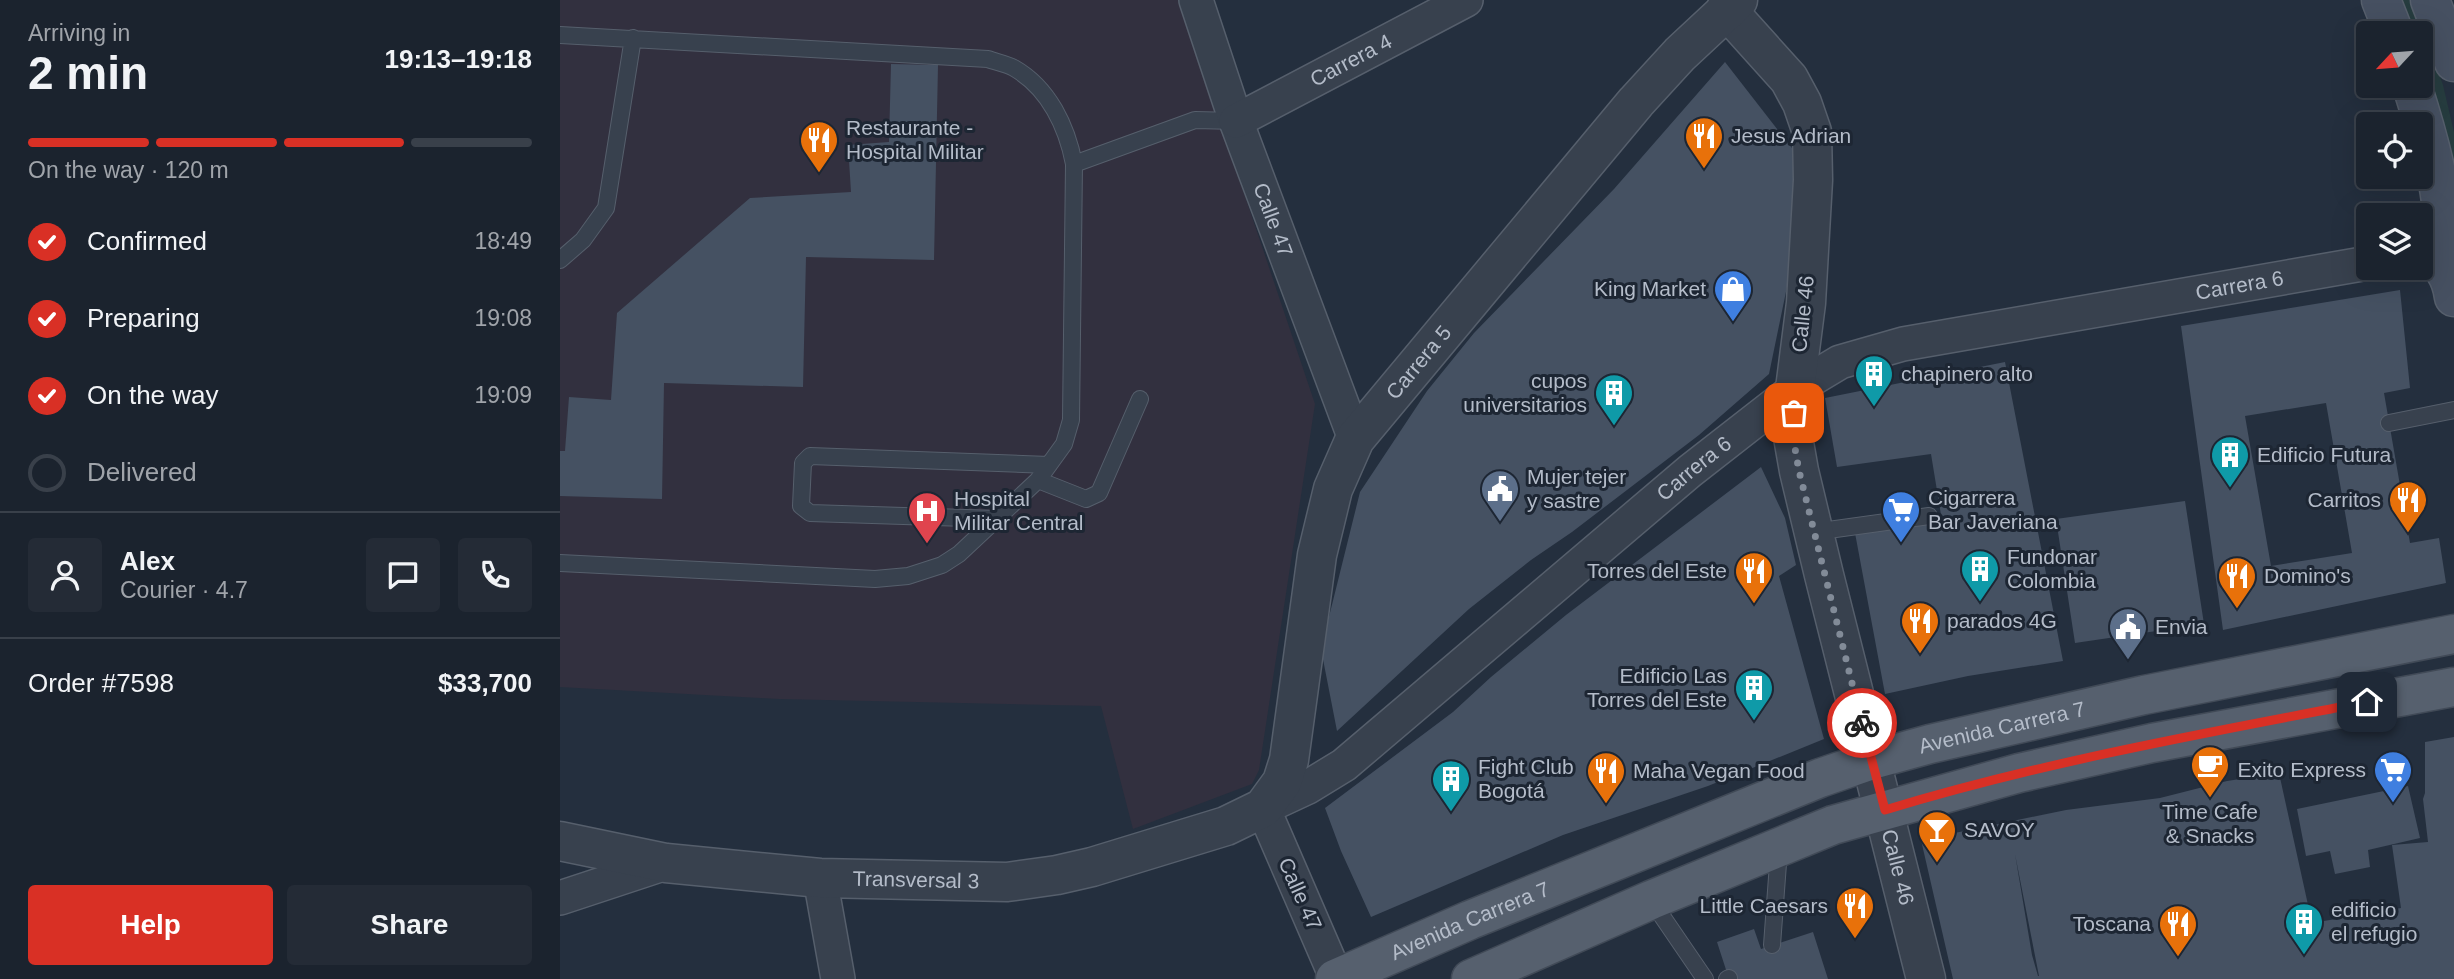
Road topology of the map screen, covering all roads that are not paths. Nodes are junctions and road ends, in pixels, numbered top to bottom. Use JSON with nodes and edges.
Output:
{"nodes":[{"id":1,"x":1196,"y":0,"type":"edge"},
{"id":2,"x":1466,"y":0,"type":"edge"},
{"id":3,"x":2381,"y":0,"type":"edge"},
{"id":4,"x":2430,"y":0,"type":"edge"},
{"id":5,"x":1728,"y":3,"type":"edge"},
{"id":6,"x":2389,"y":21,"type":"edge"},
{"id":7,"x":560,"y":34,"type":"edge"},
{"id":8,"x":633,"y":38,"type":"junction"},
{"id":9,"x":2454,"y":62,"type":"edge"},
{"id":10,"x":2416,"y":98,"type":"edge"},
{"id":11,"x":1236,"y":121,"type":"junction"},
{"id":12,"x":1074,"y":164,"type":"junction"},
{"id":13,"x":2433,"y":245,"type":"edge"},
{"id":14,"x":2433,"y":259,"type":"edge"},
{"id":15,"x":560,"y":260,"type":"edge"},
{"id":16,"x":2356,"y":265,"type":"edge"},
{"id":17,"x":2454,"y":297,"type":"edge"},
{"id":18,"x":1795,"y":389,"type":"junction"},
{"id":19,"x":1140,"y":399,"type":"dead end"},
{"id":20,"x":2454,"y":410,"type":"edge"},
{"id":21,"x":2389,"y":423,"type":"dead end"},
{"id":22,"x":1355,"y":439,"type":"junction"},
{"id":23,"x":1049,"y":466,"type":"junction"},
{"id":24,"x":1038,"y":480,"type":"junction"},
{"id":25,"x":1928,"y":516,"type":"dead end"},
{"id":26,"x":997,"y":519,"type":"junction"},
{"id":27,"x":1814,"y":532,"type":"junction"},
{"id":28,"x":560,"y":563,"type":"edge"},
{"id":29,"x":2454,"y":634,"type":"edge"},
{"id":30,"x":2454,"y":687,"type":"edge"},
{"id":31,"x":1872,"y":760,"type":"junction"},
{"id":32,"x":1263,"y":808,"type":"junction"},
{"id":33,"x":1885,"y":810,"type":"junction"},
{"id":34,"x":560,"y":841,"type":"edge"},
{"id":35,"x":1780,"y":846,"type":"junction"},
{"id":36,"x":666,"y":863,"type":"junction"},
{"id":37,"x":820,"y":878,"type":"junction"},
{"id":38,"x":560,"y":898,"type":"edge"},
{"id":39,"x":1651,"y":900,"type":"junction"},
{"id":40,"x":1772,"y":945,"type":"dead end"},
{"id":41,"x":838,"y":979,"type":"edge"},
{"id":42,"x":1337,"y":979,"type":"edge"},
{"id":43,"x":1471,"y":979,"type":"edge"},
{"id":44,"x":1704,"y":979,"type":"edge"},
{"id":45,"x":1926,"y":979,"type":"edge"}],
"edges":[{"from":1,"to":11,"type":"street","name":"Calle 47"},
{"from":2,"to":11,"type":"street","name":"Carrera 4"},
{"from":3,"to":6,"type":"main road"},
{"from":4,"to":9,"type":"main road"},
{"from":5,"to":18,"type":"street","name":"Calle 46"},
{"from":5,"to":22,"type":"street","name":"Carrera 5"},
{"from":7,"to":8,"type":"lane"},
{"from":8,"to":12,"type":"lane"},
{"from":8,"to":15,"type":"lane"},
{"from":10,"to":13,"type":"main road"},
{"from":11,"to":12,"type":"lane"},
{"from":11,"to":22,"type":"street","name":"Calle 47"},
{"from":12,"to":23,"type":"lane"},
{"from":14,"to":17,"type":"main road"},
{"from":16,"to":18,"type":"street","name":"Carrera 6"},
{"from":18,"to":27,"type":"street","name":"Calle 46"},
{"from":18,"to":32,"type":"street","name":"Carrera 6"},
{"from":19,"to":24,"type":"lane"},
{"from":20,"to":21,"type":"lane"},
{"from":22,"to":32,"type":"street","name":"Carrera 5"},
{"from":23,"to":24,"type":"lane"},
{"from":23,"to":26,"type":"lane"},
{"from":24,"to":26,"type":"lane"},
{"from":25,"to":27,"type":"lane"},
{"from":26,"to":28,"type":"lane"},
{"from":27,"to":31,"type":"street","name":"Calle 46"},
{"from":29,"to":31,"type":"main road","name":"Avenida Carrera 7"},
{"from":30,"to":33,"type":"main road"},
{"from":31,"to":33,"type":"street","name":"Calle 46"},
{"from":31,"to":42,"type":"main road","name":"Avenida Carrera 7"},
{"from":32,"to":37,"type":"street","name":"Transversal 3"},
{"from":32,"to":42,"type":"street","name":"Calle 47"},
{"from":33,"to":35,"type":"main road"},
{"from":33,"to":45,"type":"street","name":"Calle 46"},
{"from":34,"to":36,"type":"street","name":"Transversal 3"},
{"from":35,"to":39,"type":"main road"},
{"from":35,"to":40,"type":"lane"},
{"from":36,"to":37,"type":"street","name":"Transversal 3"},
{"from":36,"to":38,"type":"street"},
{"from":37,"to":41,"type":"street"},
{"from":39,"to":43,"type":"main road"},
{"from":39,"to":44,"type":"lane"}]}
